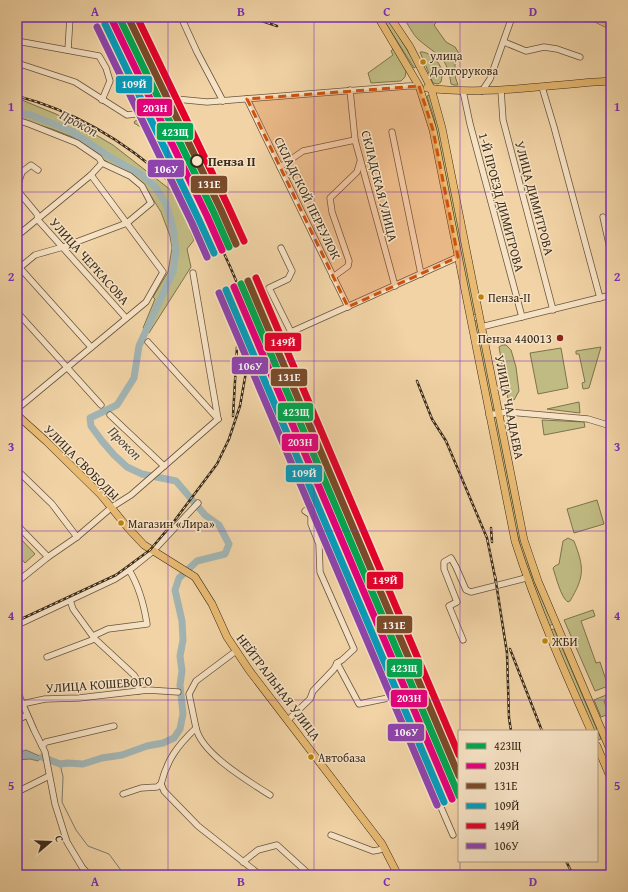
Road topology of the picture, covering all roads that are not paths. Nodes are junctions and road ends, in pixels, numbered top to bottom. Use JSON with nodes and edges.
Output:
{"nodes":[{"id":1,"x":70,"y":17,"type":"edge"},
{"id":2,"x":181,"y":17,"type":"edge"},
{"id":3,"x":378,"y":17,"type":"edge"},
{"id":4,"x":390,"y":17,"type":"edge"},
{"id":5,"x":512,"y":17,"type":"edge"},
{"id":6,"x":596,"y":18,"type":"edge"},
{"id":7,"x":611,"y":26,"type":"edge"},
{"id":8,"x":17,"y":41,"type":"edge"},
{"id":9,"x":504,"y":42,"type":"junction"},
{"id":10,"x":68,"y":50,"type":"junction"},
{"id":11,"x":580,"y":57,"type":"dead end"},
{"id":12,"x":17,"y":63,"type":"edge"},
{"id":13,"x":611,"y":80,"type":"edge"},
{"id":14,"x":419,"y":86,"type":"junction"},
{"id":15,"x":542,"y":87,"type":"junction"},
{"id":16,"x":431,"y":88,"type":"junction"},
{"id":17,"x":350,"y":90,"type":"junction"},
{"id":18,"x":501,"y":90,"type":"junction"},
{"id":19,"x":463,"y":91,"type":"junction"},
{"id":20,"x":482,"y":91,"type":"junction"},
{"id":21,"x":247,"y":99,"type":"junction"},
{"id":22,"x":102,"y":100,"type":"junction"},
{"id":23,"x":223,"y":101,"type":"junction"},
{"id":24,"x":17,"y":120,"type":"edge"},
{"id":25,"x":392,"y":132,"type":"dead end"},
{"id":26,"x":355,"y":140,"type":"junction"},
{"id":27,"x":360,"y":162,"type":"junction"},
{"id":28,"x":102,"y":163,"type":"junction"},
{"id":29,"x":280,"y":167,"type":"junction"},
{"id":30,"x":38,"y":170,"type":"dead end"},
{"id":31,"x":91,"y":175,"type":"junction"},
{"id":32,"x":17,"y":187,"type":"edge"},
{"id":33,"x":17,"y":190,"type":"edge"},
{"id":34,"x":603,"y":217,"type":"dead end"},
{"id":35,"x":38,"y":220,"type":"junction"},
{"id":36,"x":127,"y":223,"type":"junction"},
{"id":37,"x":17,"y":236,"type":"edge"},
{"id":38,"x":63,"y":247,"type":"junction"},
{"id":39,"x":281,"y":248,"type":"dead end"},
{"id":40,"x":611,"y":253,"type":"edge"},
{"id":41,"x":458,"y":257,"type":"junction"},
{"id":42,"x":19,"y":269,"type":"edge"},
{"id":43,"x":193,"y":273,"type":"dead end"},
{"id":44,"x":421,"y":274,"type":"junction"},
{"id":45,"x":333,"y":277,"type":"junction"},
{"id":46,"x":394,"y":286,"type":"junction"},
{"id":47,"x":611,"y":295,"type":"edge"},
{"id":48,"x":600,"y":298,"type":"junction"},
{"id":49,"x":348,"y":307,"type":"junction"},
{"id":50,"x":553,"y":310,"type":"junction"},
{"id":51,"x":17,"y":312,"type":"edge"},
{"id":52,"x":522,"y":317,"type":"junction"},
{"id":53,"x":126,"y":318,"type":"junction"},
{"id":54,"x":481,"y":327,"type":"junction"},
{"id":55,"x":148,"y":342,"type":"dead end"},
{"id":56,"x":90,"y":347,"type":"junction"},
{"id":57,"x":67,"y":367,"type":"junction"},
{"id":58,"x":101,"y":405,"type":"dead end"},
{"id":59,"x":17,"y":409,"type":"edge"},
{"id":60,"x":498,"y":414,"type":"junction"},
{"id":61,"x":110,"y":415,"type":"dead end"},
{"id":62,"x":17,"y":416,"type":"edge"},
{"id":63,"x":489,"y":416,"type":"junction"},
{"id":64,"x":218,"y":419,"type":"junction"},
{"id":65,"x":611,"y":426,"type":"edge"},
{"id":66,"x":164,"y":466,"type":"junction"},
{"id":67,"x":17,"y":470,"type":"edge"},
{"id":68,"x":196,"y":505,"type":"dead end"},
{"id":69,"x":112,"y":508,"type":"junction"},
{"id":70,"x":305,"y":510,"type":"dead end"},
{"id":71,"x":17,"y":525,"type":"edge"},
{"id":72,"x":128,"y":528,"type":"joint"},
{"id":73,"x":77,"y":536,"type":"junction"},
{"id":74,"x":153,"y":551,"type":"junction"},
{"id":75,"x":48,"y":557,"type":"junction"},
{"id":76,"x":129,"y":570,"type":"junction"},
{"id":77,"x":526,"y":578,"type":"junction"},
{"id":78,"x":17,"y":582,"type":"edge"},
{"id":79,"x":70,"y":600,"type":"junction"},
{"id":80,"x":17,"y":625,"type":"edge"},
{"id":81,"x":94,"y":637,"type":"junction"},
{"id":82,"x":463,"y":640,"type":"dead end"},
{"id":83,"x":236,"y":651,"type":"junction"},
{"id":84,"x":47,"y":657,"type":"dead end"},
{"id":85,"x":337,"y":663,"type":"junction"},
{"id":86,"x":17,"y":691,"type":"edge"},
{"id":87,"x":138,"y":691,"type":"junction"},
{"id":88,"x":184,"y":693,"type":"junction"},
{"id":89,"x":22,"y":704,"type":"junction"},
{"id":90,"x":27,"y":715,"type":"junction"},
{"id":91,"x":17,"y":720,"type":"edge"},
{"id":92,"x":288,"y":720,"type":"junction"},
{"id":93,"x":114,"y":726,"type":"dead end"},
{"id":94,"x":196,"y":728,"type":"junction"},
{"id":95,"x":591,"y":730,"type":"edge"},
{"id":96,"x":42,"y":746,"type":"junction"},
{"id":97,"x":598,"y":748,"type":"edge"},
{"id":98,"x":611,"y":752,"type":"edge"},
{"id":99,"x":49,"y":776,"type":"junction"},
{"id":100,"x":611,"y":780,"type":"edge"},
{"id":101,"x":161,"y":784,"type":"junction"},
{"id":102,"x":17,"y":792,"type":"edge"},
{"id":103,"x":123,"y":794,"type":"dead end"},
{"id":104,"x":270,"y":795,"type":"dead end"},
{"id":105,"x":331,"y":835,"type":"dead end"},
{"id":106,"x":453,"y":835,"type":"dead end"},
{"id":107,"x":384,"y":848,"type":"junction"},
{"id":108,"x":243,"y":862,"type":"junction"},
{"id":109,"x":17,"y":867,"type":"edge"},
{"id":110,"x":21,"y":875,"type":"edge"},
{"id":111,"x":88,"y":875,"type":"edge"},
{"id":112,"x":260,"y":875,"type":"edge"},
{"id":113,"x":310,"y":875,"type":"edge"},
{"id":114,"x":398,"y":875,"type":"edge"}],
"edges":[{"from":1,"to":10,"type":"street"},
{"from":2,"to":23,"type":"street"},
{"from":3,"to":14,"type":"main road","name":"УЛИЦА ЧААДАЕВА"},
{"from":4,"to":16,"type":"main road","name":"УЛИЦА ЧААДАЕВА"},
{"from":5,"to":9,"type":"street"},
{"from":6,"to":7,"type":"main road"},
{"from":8,"to":10,"type":"street"},
{"from":9,"to":11,"type":"street"},
{"from":9,"to":20,"type":"street"},
{"from":10,"to":22,"type":"street"},
{"from":12,"to":22,"type":"street"},
{"from":13,"to":15,"type":"main road"},
{"from":14,"to":16,"type":"main road"},
{"from":14,"to":17,"type":"street"},
{"from":14,"to":41,"type":"main road","name":"УЛИЦА ЧААДАЕВА"},
{"from":15,"to":18,"type":"main road"},
{"from":15,"to":48,"type":"street"},
{"from":16,"to":19,"type":"main road"},
{"from":16,"to":54,"type":"main road","name":"УЛИЦА ЧААДАЕВА"},
{"from":17,"to":21,"type":"street"},
{"from":17,"to":26,"type":"street","name":"СКЛАДСКАЯ УЛИЦА"},
{"from":18,"to":20,"type":"main road"},
{"from":18,"to":50,"type":"street","name":"УЛИЦА ДИМИТРОВА"},
{"from":19,"to":20,"type":"main road"},
{"from":19,"to":52,"type":"street","name":"1-Й ПРОЕЗД ДИМИТРОВА"},
{"from":21,"to":23,"type":"street"},
{"from":21,"to":29,"type":"street","name":"СКЛАДСКОЙ ПЕРЕУЛОК"},
{"from":22,"to":23,"type":"street"},
{"from":24,"to":28,"type":"street"},
{"from":25,"to":44,"type":"street"},
{"from":26,"to":27,"type":"street","name":"СКЛАДСКАЯ УЛИЦА"},
{"from":26,"to":29,"type":"street"},
{"from":27,"to":45,"type":"street"},
{"from":27,"to":46,"type":"street","name":"СКЛАДСКАЯ УЛИЦА"},
{"from":28,"to":31,"type":"street"},
{"from":28,"to":36,"type":"street"},
{"from":29,"to":45,"type":"street","name":"СКЛАДСКОЙ ПЕРЕУЛОК"},
{"from":30,"to":32,"type":"street"},
{"from":31,"to":35,"type":"street"},
{"from":31,"to":36,"type":"street"},
{"from":33,"to":35,"type":"street","name":"УЛИЦА ЧЕРКАСОВА"},
{"from":34,"to":40,"type":"street"},
{"from":35,"to":37,"type":"street"},
{"from":35,"to":38,"type":"street","name":"УЛИЦА ЧЕРКАСОВА"},
{"from":36,"to":38,"type":"street"},
{"from":36,"to":53,"type":"street"},
{"from":38,"to":42,"type":"street"},
{"from":38,"to":53,"type":"street","name":"УЛИЦА ЧЕРКАСОВА"},
{"from":39,"to":49,"type":"street"},
{"from":41,"to":44,"type":"street"},
{"from":41,"to":63,"type":"main road","name":"УЛИЦА ЧААДАЕВА"},
{"from":42,"to":56,"type":"street"},
{"from":43,"to":64,"type":"street"},
{"from":44,"to":46,"type":"street"},
{"from":45,"to":49,"type":"street","name":"СКЛАДСКОЙ ПЕРЕУЛОК"},
{"from":46,"to":49,"type":"street"},
{"from":47,"to":48,"type":"street"},
{"from":48,"to":50,"type":"street"},
{"from":50,"to":52,"type":"street"},
{"from":51,"to":57,"type":"street"},
{"from":52,"to":54,"type":"street"},
{"from":53,"to":56,"type":"street"},
{"from":54,"to":60,"type":"main road","name":"УЛИЦА ЧААДАЕВА"},
{"from":55,"to":64,"type":"street"},
{"from":56,"to":57,"type":"street"},
{"from":57,"to":58,"type":"street"},
{"from":57,"to":59,"type":"street"},
{"from":60,"to":63,"type":"street"},
{"from":60,"to":65,"type":"street"},
{"from":60,"to":98,"type":"main road","name":"УЛИЦА ЧААДАЕВА"},
{"from":61,"to":66,"type":"street"},
{"from":62,"to":69,"type":"main road","name":"УЛИЦА СВОБОДЫ"},
{"from":63,"to":77,"type":"main road","name":"УЛИЦА ЧААДАЕВА"},
{"from":64,"to":66,"type":"street"},
{"from":66,"to":69,"type":"street"},
{"from":67,"to":73,"type":"street"},
{"from":68,"to":74,"type":"street"},
{"from":69,"to":72,"type":"main road","name":"УЛИЦА СВОБОДЫ"},
{"from":69,"to":73,"type":"street"},
{"from":70,"to":85,"type":"street"},
{"from":71,"to":75,"type":"street"},
{"from":72,"to":74,"type":"main road","name":"НЕЙТРАЛЬНАЯ УЛИЦА"},
{"from":73,"to":75,"type":"street"},
{"from":74,"to":76,"type":"street"},
{"from":74,"to":83,"type":"main road","name":"НЕЙТРАЛЬНАЯ УЛИЦА"},
{"from":75,"to":78,"type":"street"},
{"from":76,"to":79,"type":"street"},
{"from":76,"to":81,"type":"street"},
{"from":77,"to":82,"type":"street"},
{"from":77,"to":95,"type":"main road","name":"УЛИЦА ЧААДАЕВА"},
{"from":79,"to":80,"type":"street"},
{"from":79,"to":81,"type":"street"},
{"from":81,"to":84,"type":"street"},
{"from":81,"to":87,"type":"street"},
{"from":83,"to":88,"type":"street"},
{"from":83,"to":92,"type":"main road","name":"НЕЙТРАЛЬНАЯ УЛИЦА"},
{"from":85,"to":92,"type":"street"},
{"from":85,"to":106,"type":"street"},
{"from":86,"to":89,"type":"street"},
{"from":87,"to":88,"type":"street","name":"УЛИЦА КОШЕВОГО"},
{"from":87,"to":89,"type":"street","name":"УЛИЦА КОШЕВОГО"},
{"from":88,"to":94,"type":"street"},
{"from":89,"to":90,"type":"street"},
{"from":90,"to":91,"type":"street"},
{"from":90,"to":96,"type":"street"},
{"from":92,"to":107,"type":"main road","name":"НЕЙТРАЛЬНАЯ УЛИЦА"},
{"from":93,"to":96,"type":"street"},
{"from":94,"to":101,"type":"street"},
{"from":94,"to":104,"type":"street"},
{"from":96,"to":99,"type":"street"},
{"from":97,"to":100,"type":"main road"},
{"from":99,"to":102,"type":"street"},
{"from":99,"to":111,"type":"street"},
{"from":101,"to":103,"type":"street"},
{"from":101,"to":108,"type":"street"},
{"from":105,"to":107,"type":"street"},
{"from":107,"to":114,"type":"main road","name":"НЕЙТРАЛЬНАЯ УЛИЦА"},
{"from":108,"to":112,"type":"street"},
{"from":108,"to":113,"type":"street"},
{"from":109,"to":110,"type":"street"}]}
